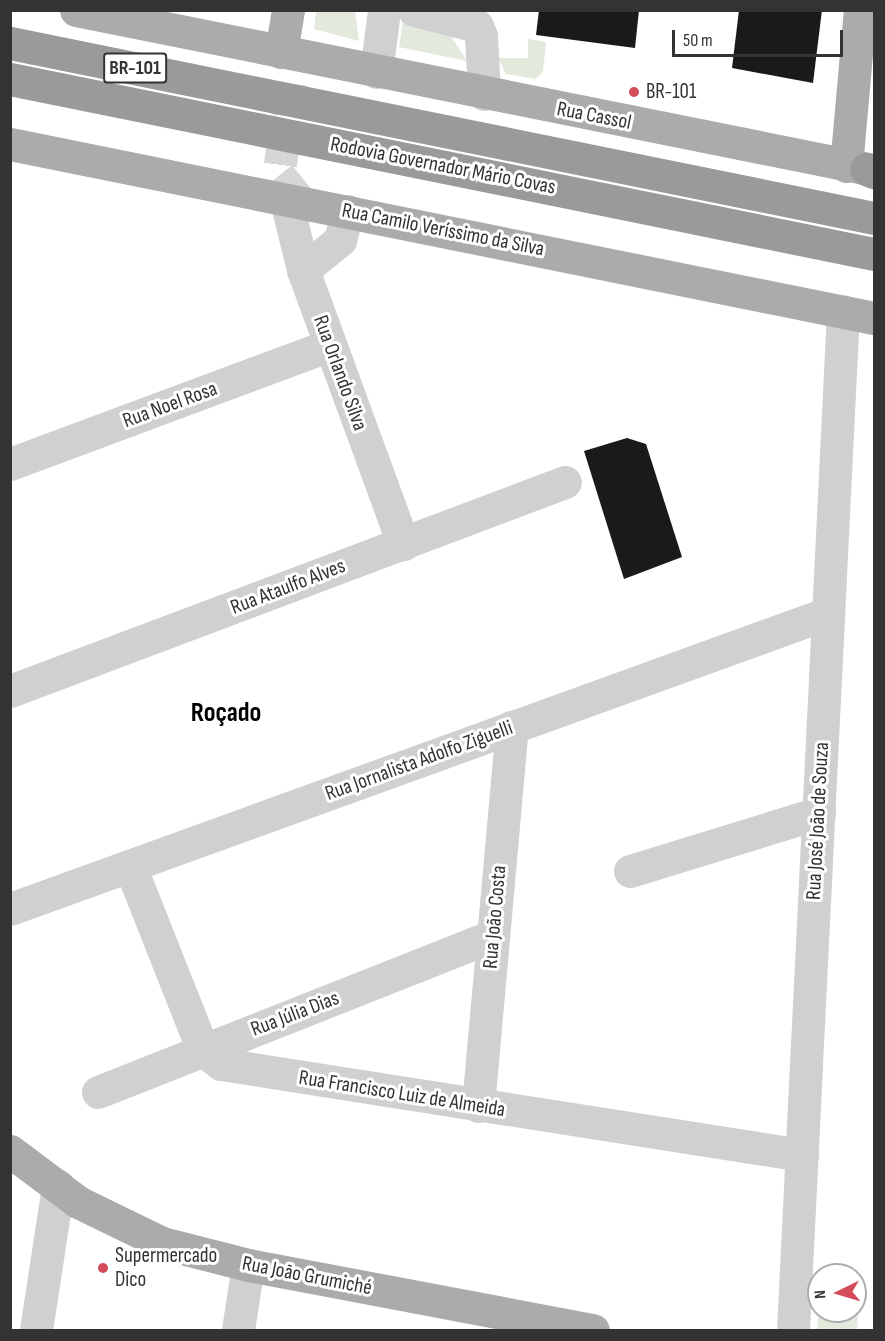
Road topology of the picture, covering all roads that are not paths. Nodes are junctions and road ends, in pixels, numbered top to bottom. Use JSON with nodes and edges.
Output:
{"nodes":[{"id":1,"x":76,"y":10,"type":"edge"},
{"id":2,"x":288,"y":10,"type":"edge"},
{"id":3,"x":384,"y":10,"type":"edge"},
{"id":4,"x":414,"y":10,"type":"edge"},
{"id":5,"x":860,"y":10,"type":"edge"},
{"id":6,"x":10,"y":43,"type":"edge"},
{"id":7,"x":281,"y":52,"type":"junction"},
{"id":8,"x":315,"y":59,"type":"junction"},
{"id":9,"x":376,"y":72,"type":"junction"},
{"id":10,"x":10,"y":79,"type":"edge"},
{"id":11,"x":295,"y":92,"type":"junction"},
{"id":12,"x":484,"y":94,"type":"junction"},
{"id":13,"x":10,"y":144,"type":"edge"},
{"id":14,"x":865,"y":169,"type":"edge"},
{"id":15,"x":286,"y":200,"type":"junction"},
{"id":16,"x":348,"y":211,"type":"junction"},
{"id":17,"x":874,"y":218,"type":"edge"},
{"id":18,"x":874,"y":254,"type":"edge"},
{"id":19,"x":303,"y":270,"type":"junction"},
{"id":20,"x":859,"y":315,"type":"edge"},
{"id":21,"x":330,"y":345,"type":"junction"},
{"id":22,"x":10,"y":464,"type":"edge"},
{"id":23,"x":565,"y":482,"type":"dead end"},
{"id":24,"x":403,"y":543,"type":"junction"},
{"id":25,"x":828,"y":613,"type":"junction"},
{"id":26,"x":10,"y":691,"type":"edge"},
{"id":27,"x":512,"y":727,"type":"junction"},
{"id":28,"x":819,"y":813,"type":"junction"},
{"id":29,"x":130,"y":866,"type":"junction"},
{"id":30,"x":630,"y":871,"type":"dead end"},
{"id":31,"x":10,"y":909,"type":"edge"},
{"id":32,"x":493,"y":936,"type":"junction"},
{"id":33,"x":203,"y":1050,"type":"junction"},
{"id":34,"x":98,"y":1092,"type":"dead end"},
{"id":35,"x":478,"y":1106,"type":"junction"},
{"id":36,"x":10,"y":1151,"type":"edge"},
{"id":37,"x":802,"y":1155,"type":"junction"},
{"id":38,"x":58,"y":1186,"type":"junction"},
{"id":39,"x":248,"y":1265,"type":"junction"},
{"id":40,"x":36,"y":1330,"type":"edge"},
{"id":41,"x":238,"y":1330,"type":"edge"},
{"id":42,"x":592,"y":1330,"type":"edge"},
{"id":43,"x":793,"y":1330,"type":"edge"}],
"edges":[{"from":1,"to":7,"type":"main road","name":"Rua Cassol"},
{"from":2,"to":7,"type":"main road"},
{"from":3,"to":9,"type":"street"},
{"from":4,"to":12,"type":"street"},
{"from":5,"to":14,"type":"main road"},
{"from":6,"to":11,"type":"highway","name":"Rodovia Governador Mário Covas","number":"BR-101"},
{"from":7,"to":8,"type":"main road","name":"Rua Cassol"},
{"from":8,"to":9,"type":"main road","name":"Rua Cassol"},
{"from":8,"to":11,"type":"main road"},
{"from":9,"to":12,"type":"main road","name":"Rua Cassol"},
{"from":10,"to":18,"type":"highway","name":"Rodovia Governador Mário Covas","number":"BR-101"},
{"from":11,"to":17,"type":"highway","name":"Rodovia Governador Mário Covas","number":"BR-101"},
{"from":12,"to":14,"type":"main road","name":"Rua Cassol"},
{"from":13,"to":15,"type":"main road","name":"Rua Camilo Veríssimo da Silva"},
{"from":15,"to":16,"type":"main road","name":"Rua Camilo Veríssimo da Silva"},
{"from":15,"to":19,"type":"street","name":"Rua Orlando Silva"},
{"from":16,"to":19,"type":"street"},
{"from":16,"to":20,"type":"main road","name":"Rua Camilo Veríssimo da Silva"},
{"from":19,"to":21,"type":"street","name":"Rua Orlando Silva"},
{"from":20,"to":25,"type":"street","name":"Rua José João de Souza"},
{"from":21,"to":22,"type":"street","name":"Rua Noel Rosa"},
{"from":21,"to":24,"type":"street","name":"Rua Orlando Silva"},
{"from":23,"to":24,"type":"street","name":"Rua Ataulfo Alves"},
{"from":24,"to":26,"type":"street","name":"Rua Ataulfo Alves"},
{"from":25,"to":27,"type":"street","name":"Rua Jornalista Adolfo Ziguelli"},
{"from":25,"to":28,"type":"street","name":"Rua José João de Souza"},
{"from":27,"to":29,"type":"street","name":"Rua Jornalista Adolfo Ziguelli"},
{"from":27,"to":32,"type":"street","name":"Rua João Costa"},
{"from":28,"to":30,"type":"street"},
{"from":28,"to":37,"type":"street","name":"Rua José João de Souza"},
{"from":29,"to":31,"type":"street","name":"Rua Jornalista Adolfo Ziguelli"},
{"from":29,"to":33,"type":"street"},
{"from":32,"to":33,"type":"street","name":"Rua Júlia Dias"},
{"from":32,"to":35,"type":"street","name":"Rua João Costa"},
{"from":33,"to":34,"type":"street","name":"Rua Júlia Dias"},
{"from":33,"to":35,"type":"street","name":"Rua Francisco Luiz de Almeida"},
{"from":35,"to":37,"type":"street","name":"Rua Francisco Luiz de Almeida"},
{"from":36,"to":38,"type":"main road","name":"Rua João Grumiché"},
{"from":37,"to":43,"type":"street","name":"Rua José João de Souza"},
{"from":38,"to":39,"type":"main road","name":"Rua João Grumiché"},
{"from":38,"to":40,"type":"street"},
{"from":39,"to":41,"type":"street"},
{"from":39,"to":42,"type":"main road","name":"Rua João Grumiché"}]}
